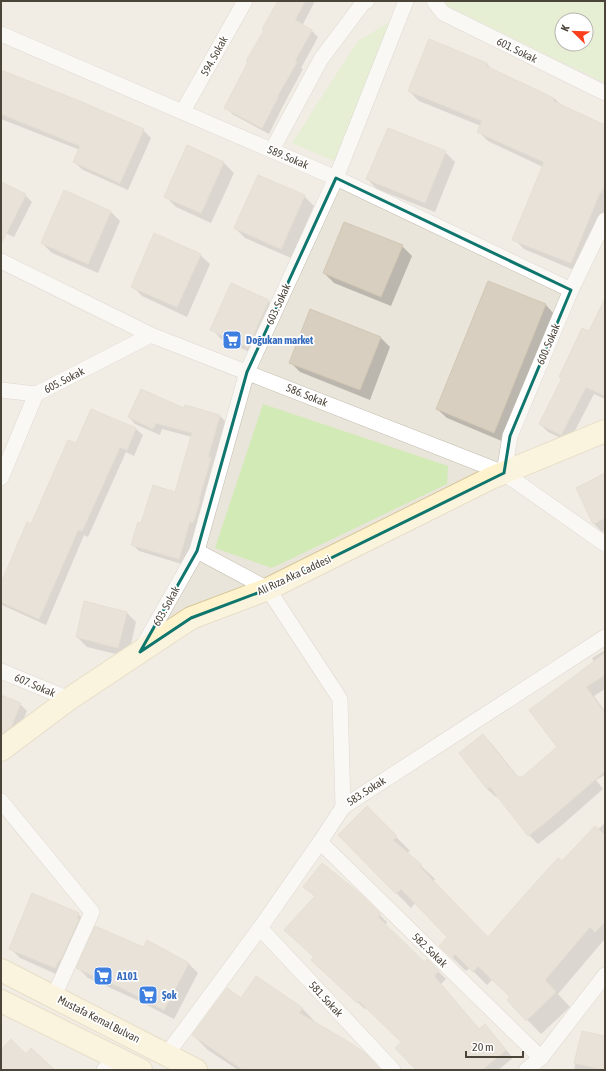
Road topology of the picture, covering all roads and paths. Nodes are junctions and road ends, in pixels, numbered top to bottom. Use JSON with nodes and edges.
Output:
{"nodes":[{"id":1,"x":245,"y":1,"type":"edge"},
{"id":2,"x":367,"y":1,"type":"edge"},
{"id":3,"x":406,"y":1,"type":"edge"},
{"id":4,"x":434,"y":1,"type":"edge"},
{"id":5,"x":1,"y":34,"type":"edge"},
{"id":6,"x":605,"y":93,"type":"edge"},
{"id":7,"x":184,"y":111,"type":"junction"},
{"id":8,"x":272,"y":150,"type":"junction"},
{"id":9,"x":336,"y":178,"type":"junction"},
{"id":10,"x":605,"y":220,"type":"edge"},
{"id":11,"x":1,"y":261,"type":"edge"},
{"id":12,"x":571,"y":290,"type":"junction"},
{"id":13,"x":152,"y":335,"type":"junction"},
{"id":14,"x":247,"y":372,"type":"junction"},
{"id":15,"x":1,"y":390,"type":"edge"},
{"id":16,"x":36,"y":394,"type":"junction"},
{"id":17,"x":605,"y":431,"type":"edge"},
{"id":18,"x":504,"y":473,"type":"junction"},
{"id":19,"x":1,"y":478,"type":"edge"},
{"id":20,"x":605,"y":544,"type":"edge"},
{"id":21,"x":197,"y":551,"type":"junction"},
{"id":22,"x":268,"y":589,"type":"junction"},
{"id":23,"x":605,"y":637,"type":"edge"},
{"id":24,"x":140,"y":652,"type":"junction"},
{"id":25,"x":1,"y":670,"type":"edge"},
{"id":26,"x":69,"y":699,"type":"junction"},
{"id":27,"x":1,"y":750,"type":"edge"},
{"id":28,"x":1,"y":801,"type":"edge"},
{"id":29,"x":343,"y":807,"type":"junction"},
{"id":30,"x":320,"y":842,"type":"junction"},
{"id":31,"x":260,"y":928,"type":"junction"},
{"id":32,"x":1,"y":970,"type":"edge"},
{"id":33,"x":605,"y":975,"type":"edge"},
{"id":34,"x":54,"y":996,"type":"junction"},
{"id":35,"x":1,"y":1001,"type":"edge"},
{"id":36,"x":167,"y":1054,"type":"junction"},
{"id":37,"x":541,"y":1058,"type":"junction"},
{"id":38,"x":110,"y":1064,"type":"edge"},
{"id":39,"x":141,"y":1070,"type":"edge"},
{"id":40,"x":196,"y":1070,"type":"edge"},
{"id":41,"x":392,"y":1070,"type":"edge"},
{"id":42,"x":526,"y":1070,"type":"edge"}],
"edges":[{"from":1,"to":7,"type":"street","name":"594. Sokak"},
{"from":2,"to":8,"type":"street"},
{"from":3,"to":9,"type":"street","name":"603. Sokak"},
{"from":4,"to":6,"type":"street","name":"601. Sokak"},
{"from":5,"to":7,"type":"street","name":"589. Sokak"},
{"from":7,"to":8,"type":"street","name":"589. Sokak"},
{"from":8,"to":9,"type":"street","name":"589. Sokak"},
{"from":9,"to":12,"type":"street","name":"589. Sokak"},
{"from":9,"to":14,"type":"street","name":"603. Sokak"},
{"from":10,"to":12,"type":"street","name":"600. Sokak"},
{"from":11,"to":13,"type":"street","name":"586. Sokak"},
{"from":12,"to":18,"type":"street","name":"600. Sokak"},
{"from":13,"to":14,"type":"street","name":"586. Sokak"},
{"from":13,"to":16,"type":"street","name":"605. Sokak"},
{"from":14,"to":18,"type":"street","name":"586. Sokak"},
{"from":14,"to":21,"type":"street","name":"603. Sokak"},
{"from":15,"to":16,"type":"street"},
{"from":16,"to":19,"type":"street","name":"605. Sokak"},
{"from":17,"to":18,"type":"street","name":"Ali Rıza Aka Caddesi"},
{"from":18,"to":20,"type":"street","name":"586. Sokak"},
{"from":18,"to":22,"type":"street","name":"Ali Rıza Aka Caddesi"},
{"from":21,"to":22,"type":"street"},
{"from":21,"to":24,"type":"street","name":"603. Sokak"},
{"from":22,"to":24,"type":"street","name":"Ali Rıza Aka Caddesi"},
{"from":22,"to":29,"type":"street"},
{"from":23,"to":29,"type":"street","name":"583. Sokak"},
{"from":24,"to":26,"type":"street","name":"Ali Rıza Aka Caddesi"},
{"from":25,"to":26,"type":"street","name":"607. Sokak"},
{"from":26,"to":27,"type":"street","name":"Ali Rıza Aka Caddesi"},
{"from":28,"to":34,"type":"street"},
{"from":29,"to":30,"type":"street","name":"583. Sokak"},
{"from":30,"to":31,"type":"street","name":"583. Sokak"},
{"from":30,"to":37,"type":"street","name":"582. Sokak"},
{"from":31,"to":36,"type":"street","name":"583. Sokak"},
{"from":31,"to":41,"type":"street","name":"581. Sokak"},
{"from":32,"to":34,"type":"street","name":"Mustafa Kemal Bulvarı"},
{"from":33,"to":37,"type":"street"},
{"from":34,"to":36,"type":"street","name":"Mustafa Kemal Bulvarı"},
{"from":35,"to":38,"type":"street"},
{"from":36,"to":40,"type":"street","name":"Mustafa Kemal Bulvarı"},
{"from":37,"to":42,"type":"street"},
{"from":38,"to":39,"type":"street"}]}
